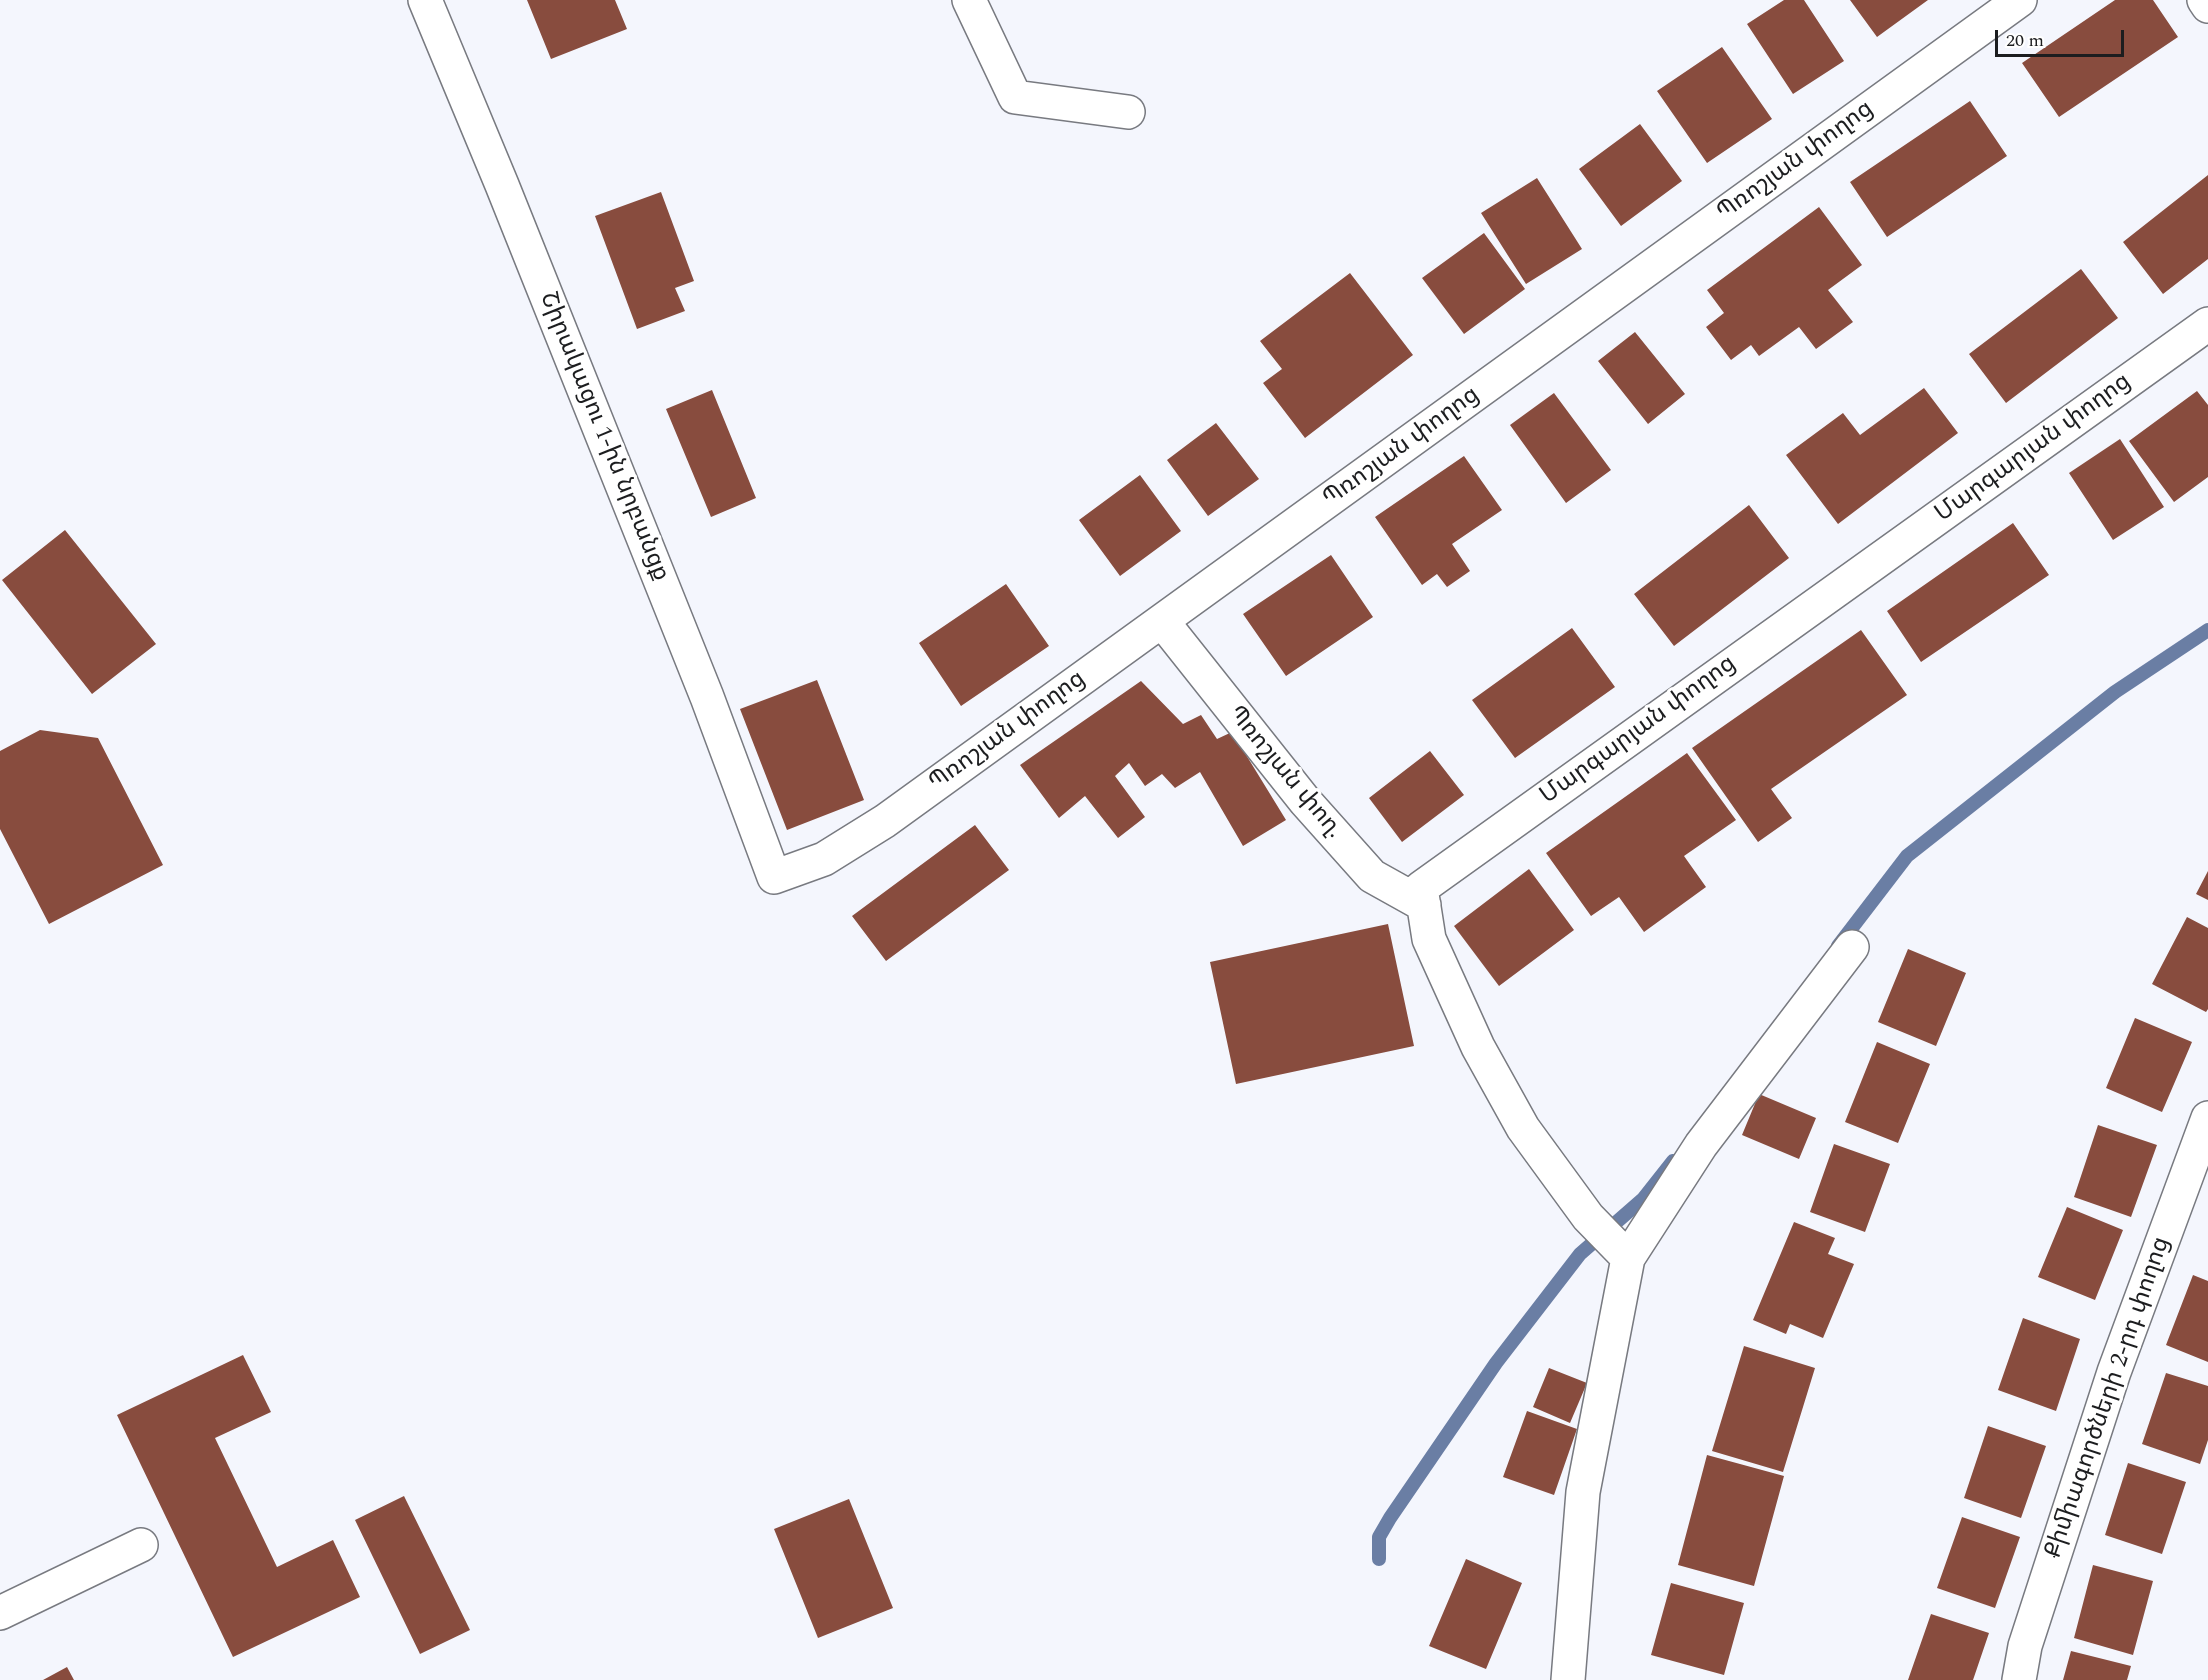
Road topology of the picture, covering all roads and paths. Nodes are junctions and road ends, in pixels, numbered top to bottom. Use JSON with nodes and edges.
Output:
{"nodes":[{"id":1,"x":425,"y":0,"type":"edge"},
{"id":2,"x":969,"y":0,"type":"edge"},
{"id":3,"x":2020,"y":0,"type":"edge"},
{"id":4,"x":2204,"y":0,"type":"edge"},
{"id":5,"x":2208,"y":6,"type":"edge"},
{"id":6,"x":1128,"y":112,"type":"dead end"},
{"id":7,"x":2208,"y":324,"type":"edge"},
{"id":8,"x":1162,"y":621,"type":"junction"},
{"id":9,"x":774,"y":877,"type":"joint"},
{"id":10,"x":1424,"y":905,"type":"junction"},
{"id":11,"x":1852,"y":947,"type":"dead end"},
{"id":12,"x":2208,"y":1118,"type":"edge"},
{"id":13,"x":1628,"y":1258,"type":"junction"},
{"id":14,"x":141,"y":1545,"type":"dead end"},
{"id":15,"x":0,"y":1613,"type":"edge"},
{"id":16,"x":1568,"y":1680,"type":"edge"},
{"id":17,"x":2019,"y":1680,"type":"edge"}],
"edges":[{"from":1,"to":9,"type":"street","name":"Շիրակացու 1-ին նրբանցք"},
{"from":2,"to":6,"type":"street"},
{"from":3,"to":8,"type":"street","name":"Պռոշյան փողոց"},
{"from":4,"to":5,"type":"street"},
{"from":7,"to":10,"type":"street","name":"Մարգարյան փողոց"},
{"from":8,"to":9,"type":"street","name":"Պռոշյան փողոց"},
{"from":8,"to":10,"type":"street","name":"Պռոշյան փող."},
{"from":10,"to":13,"type":"street","name":"Մարգարյան փողոց"},
{"from":11,"to":13,"type":"street"},
{"from":12,"to":17,"type":"street","name":"Քիմիագործների 2-րդ փողոց"},
{"from":13,"to":16,"type":"street"},
{"from":14,"to":15,"type":"street"}]}
